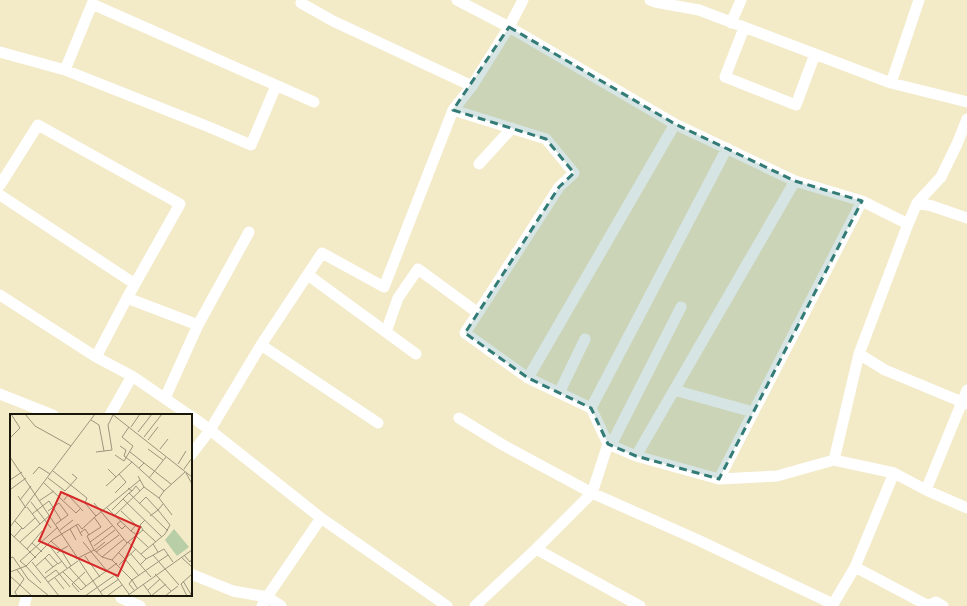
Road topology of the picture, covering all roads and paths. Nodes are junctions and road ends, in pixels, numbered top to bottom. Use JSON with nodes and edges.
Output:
{"nodes":[{"id":1,"x":302,"y":0,"type":"edge"},
{"id":2,"x":457,"y":0,"type":"edge"},
{"id":3,"x":523,"y":0,"type":"edge"},
{"id":4,"x":741,"y":0,"type":"edge"},
{"id":5,"x":919,"y":0,"type":"edge"},
{"id":6,"x":654,"y":1,"type":"edge"},
{"id":7,"x":731,"y":22,"type":"junction"},
{"id":8,"x":509,"y":27,"type":"junction"},
{"id":9,"x":744,"y":28,"type":"junction"},
{"id":10,"x":0,"y":52,"type":"edge"},
{"id":11,"x":815,"y":54,"type":"junction"},
{"id":12,"x":65,"y":70,"type":"junction"},
{"id":13,"x":891,"y":83,"type":"junction"},
{"id":14,"x":276,"y":86,"type":"junction"},
{"id":15,"x":472,"y":86,"type":"junction"},
{"id":16,"x":314,"y":102,"type":"dead end"},
{"id":17,"x":967,"y":102,"type":"edge"},
{"id":18,"x":453,"y":110,"type":"junction"},
{"id":19,"x":967,"y":119,"type":"edge"},
{"id":20,"x":675,"y":124,"type":"junction"},
{"id":21,"x":512,"y":128,"type":"junction"},
{"id":22,"x":727,"y":148,"type":"junction"},
{"id":23,"x":479,"y":164,"type":"dead end"},
{"id":24,"x":795,"y":181,"type":"junction"},
{"id":25,"x":0,"y":185,"type":"edge"},
{"id":26,"x":0,"y":195,"type":"edge"},
{"id":27,"x":862,"y":201,"type":"junction"},
{"id":28,"x":917,"y":203,"type":"junction"},
{"id":29,"x":967,"y":218,"type":"edge"},
{"id":30,"x":908,"y":224,"type":"junction"},
{"id":31,"x":249,"y":232,"type":"dead end"},
{"id":32,"x":308,"y":275,"type":"junction"},
{"id":33,"x":135,"y":284,"type":"junction"},
{"id":34,"x":0,"y":295,"type":"edge"},
{"id":35,"x":127,"y":298,"type":"junction"},
{"id":36,"x":681,"y":308,"type":"dead end"},
{"id":37,"x":478,"y":312,"type":"junction"},
{"id":38,"x":198,"y":325,"type":"junction"},
{"id":39,"x":386,"y":332,"type":"junction"},
{"id":40,"x":585,"y":339,"type":"dead end"},
{"id":41,"x":261,"y":345,"type":"junction"},
{"id":42,"x":416,"y":354,"type":"dead end"},
{"id":43,"x":859,"y":354,"type":"junction"},
{"id":44,"x":96,"y":357,"type":"junction"},
{"id":45,"x":132,"y":376,"type":"junction"},
{"id":46,"x":528,"y":378,"type":"junction"},
{"id":47,"x":674,"y":390,"type":"junction"},
{"id":48,"x":967,"y":390,"type":"edge"},
{"id":49,"x":560,"y":393,"type":"junction"},
{"id":50,"x":0,"y":394,"type":"edge"},
{"id":51,"x":165,"y":398,"type":"junction"},
{"id":52,"x":965,"y":403,"type":"edge"},
{"id":53,"x":591,"y":408,"type":"junction"},
{"id":54,"x":753,"y":412,"type":"junction"},
{"id":55,"x":50,"y":414,"type":"edge"},
{"id":56,"x":111,"y":414,"type":"edge"},
{"id":57,"x":187,"y":414,"type":"edge"},
{"id":58,"x":192,"y":417,"type":"edge"},
{"id":59,"x":459,"y":418,"type":"dead end"},
{"id":60,"x":378,"y":423,"type":"dead end"},
{"id":61,"x":210,"y":430,"type":"junction"},
{"id":62,"x":609,"y":445,"type":"junction"},
{"id":63,"x":192,"y":454,"type":"edge"},
{"id":64,"x":636,"y":456,"type":"junction"},
{"id":65,"x":834,"y":460,"type":"junction"},
{"id":66,"x":894,"y":473,"type":"junction"},
{"id":67,"x":719,"y":478,"type":"junction"},
{"id":68,"x":926,"y":490,"type":"junction"},
{"id":69,"x":592,"y":493,"type":"junction"},
{"id":70,"x":967,"y":508,"type":"edge"},
{"id":71,"x":321,"y":518,"type":"junction"},
{"id":72,"x":536,"y":548,"type":"junction"},
{"id":73,"x":855,"y":567,"type":"junction"},
{"id":74,"x":192,"y":574,"type":"edge"},
{"id":75,"x":27,"y":596,"type":"edge"},
{"id":76,"x":120,"y":600,"type":"edge"},
{"id":77,"x":264,"y":601,"type":"edge"},
{"id":78,"x":833,"y":605,"type":"edge"},
{"id":79,"x":24,"y":606,"type":"edge"},
{"id":80,"x":140,"y":606,"type":"edge"},
{"id":81,"x":281,"y":606,"type":"edge"},
{"id":82,"x":447,"y":606,"type":"edge"},
{"id":83,"x":475,"y":606,"type":"edge"},
{"id":84,"x":640,"y":606,"type":"edge"},
{"id":85,"x":927,"y":606,"type":"edge"},
{"id":86,"x":943,"y":606,"type":"edge"}],
"edges":[{"from":1,"to":15,"type":"street"},
{"from":2,"to":8,"type":"street"},
{"from":3,"to":8,"type":"street"},
{"from":4,"to":7,"type":"street"},
{"from":5,"to":13,"type":"street"},
{"from":6,"to":7,"type":"street"},
{"from":7,"to":9,"type":"street"},
{"from":8,"to":15,"type":"street"},
{"from":8,"to":20,"type":"street"},
{"from":9,"to":11,"type":"street"},
{"from":9,"to":11,"type":"street"},
{"from":10,"to":12,"type":"street"},
{"from":11,"to":13,"type":"street"},
{"from":12,"to":14,"type":"street"},
{"from":12,"to":14,"type":"street"},
{"from":13,"to":17,"type":"street"},
{"from":14,"to":16,"type":"street"},
{"from":15,"to":18,"type":"street"},
{"from":18,"to":21,"type":"street"},
{"from":18,"to":32,"type":"street"},
{"from":19,"to":28,"type":"street"},
{"from":20,"to":22,"type":"street"},
{"from":20,"to":46,"type":"street"},
{"from":21,"to":23,"type":"street"},
{"from":21,"to":37,"type":"street"},
{"from":22,"to":24,"type":"street"},
{"from":22,"to":53,"type":"street"},
{"from":24,"to":27,"type":"street"},
{"from":24,"to":47,"type":"street"},
{"from":25,"to":33,"type":"street"},
{"from":26,"to":33,"type":"street"},
{"from":27,"to":30,"type":"street"},
{"from":27,"to":54,"type":"street"},
{"from":28,"to":29,"type":"street"},
{"from":28,"to":30,"type":"street"},
{"from":30,"to":43,"type":"street"},
{"from":31,"to":38,"type":"street"},
{"from":32,"to":39,"type":"street"},
{"from":32,"to":41,"type":"street"},
{"from":33,"to":35,"type":"street"},
{"from":34,"to":44,"type":"street"},
{"from":35,"to":38,"type":"street"},
{"from":35,"to":44,"type":"street"},
{"from":36,"to":62,"type":"street"},
{"from":37,"to":39,"type":"street"},
{"from":37,"to":46,"type":"street"},
{"from":38,"to":51,"type":"street"},
{"from":39,"to":42,"type":"street"},
{"from":40,"to":49,"type":"street"},
{"from":41,"to":60,"type":"street"},
{"from":41,"to":61,"type":"street"},
{"from":43,"to":52,"type":"street"},
{"from":43,"to":65,"type":"street"},
{"from":44,"to":45,"type":"street"},
{"from":45,"to":51,"type":"street"},
{"from":45,"to":56,"type":"street"},
{"from":46,"to":49,"type":"street"},
{"from":47,"to":54,"type":"street"},
{"from":47,"to":64,"type":"street"},
{"from":48,"to":52,"type":"street"},
{"from":49,"to":53,"type":"street"},
{"from":50,"to":55,"type":"street"},
{"from":51,"to":57,"type":"street"},
{"from":52,"to":68,"type":"street"},
{"from":53,"to":62,"type":"street"},
{"from":54,"to":67,"type":"street"},
{"from":58,"to":61,"type":"street"},
{"from":59,"to":69,"type":"street"},
{"from":61,"to":63,"type":"street"},
{"from":61,"to":71,"type":"street"},
{"from":62,"to":64,"type":"street"},
{"from":62,"to":69,"type":"street"},
{"from":64,"to":67,"type":"street"},
{"from":65,"to":66,"type":"street"},
{"from":65,"to":67,"type":"street"},
{"from":66,"to":68,"type":"street"},
{"from":66,"to":73,"type":"street"},
{"from":68,"to":70,"type":"street"},
{"from":69,"to":72,"type":"street"},
{"from":69,"to":78,"type":"street"},
{"from":71,"to":77,"type":"street"},
{"from":71,"to":82,"type":"street"},
{"from":72,"to":83,"type":"street"},
{"from":72,"to":84,"type":"street"},
{"from":73,"to":78,"type":"street"},
{"from":73,"to":85,"type":"street"},
{"from":74,"to":77,"type":"street"},
{"from":75,"to":79,"type":"street"},
{"from":76,"to":80,"type":"street"},
{"from":77,"to":81,"type":"street"},
{"from":85,"to":86,"type":"street"}]}
